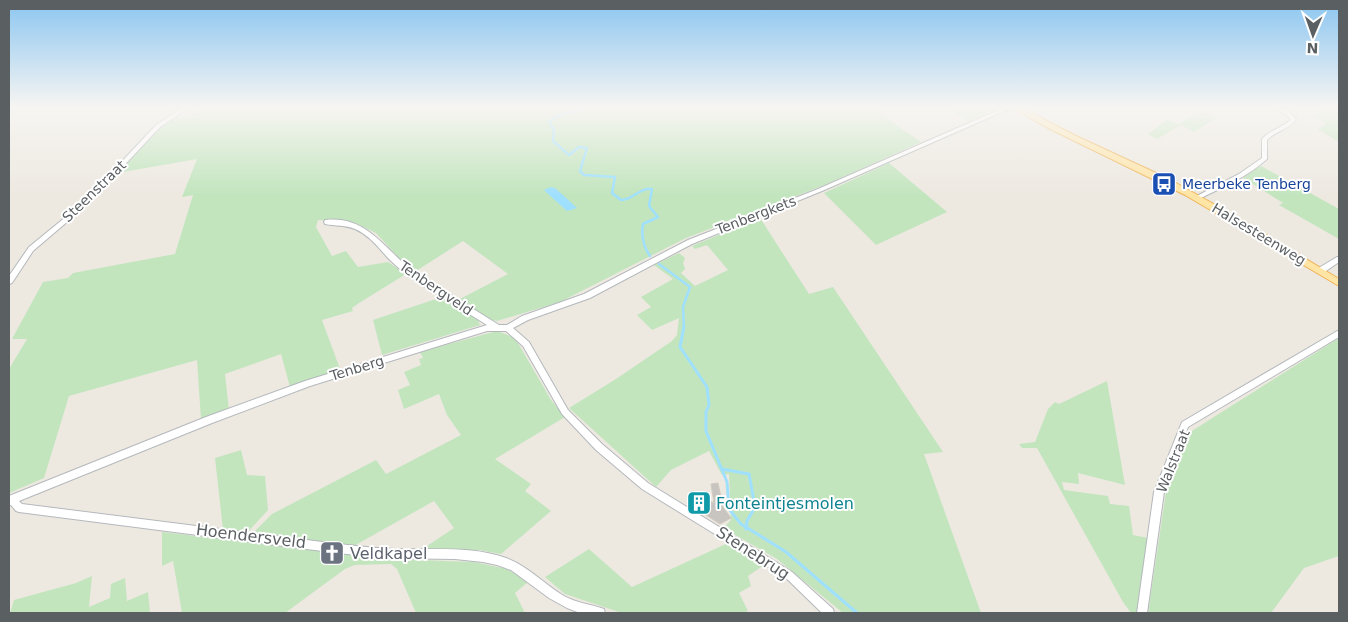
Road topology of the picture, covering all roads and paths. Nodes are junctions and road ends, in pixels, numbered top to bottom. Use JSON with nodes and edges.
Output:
{"nodes":[{"id":1,"x":148,"y":137,"type":"edge"},
{"id":2,"x":941,"y":137,"type":"edge"},
{"id":3,"x":1072,"y":137,"type":"edge"},
{"id":4,"x":1266,"y":137,"type":"edge"},
{"id":5,"x":1197,"y":198,"type":"junction"},
{"id":6,"x":327,"y":222,"type":"dead end"},
{"id":7,"x":1339,"y":259,"type":"edge"},
{"id":8,"x":1320,"y":271,"type":"junction"},
{"id":9,"x":9,"y":281,"type":"edge"},
{"id":10,"x":1339,"y":283,"type":"edge"},
{"id":11,"x":496,"y":327,"type":"junction"},
{"id":12,"x":508,"y":328,"type":"junction"},
{"id":13,"x":1339,"y":333,"type":"edge"},
{"id":14,"x":10,"y":500,"type":"edge"},
{"id":15,"x":600,"y":613,"type":"edge"},
{"id":16,"x":829,"y":613,"type":"edge"},
{"id":17,"x":1142,"y":613,"type":"edge"}],
"edges":[{"from":1,"to":9,"type":"street","name":"Steenstraat"},
{"from":2,"to":12,"type":"street","name":"Tenbergkets"},
{"from":3,"to":5,"type":"main road","name":"Halsesteenweg"},
{"from":4,"to":5,"type":"street"},
{"from":5,"to":8,"type":"main road","name":"Halsesteenweg"},
{"from":6,"to":11,"type":"street","name":"Tenbergveld"},
{"from":7,"to":8,"type":"street"},
{"from":8,"to":10,"type":"main road","name":"Halsesteenweg"},
{"from":11,"to":12,"type":"street","name":"Tenberg"},
{"from":11,"to":14,"type":"street","name":"Tenberg"},
{"from":12,"to":16,"type":"street","name":"Stenebrug"},
{"from":13,"to":17,"type":"street","name":"Walstraat"},
{"from":14,"to":15,"type":"street","name":"Hoendersveld"}]}
